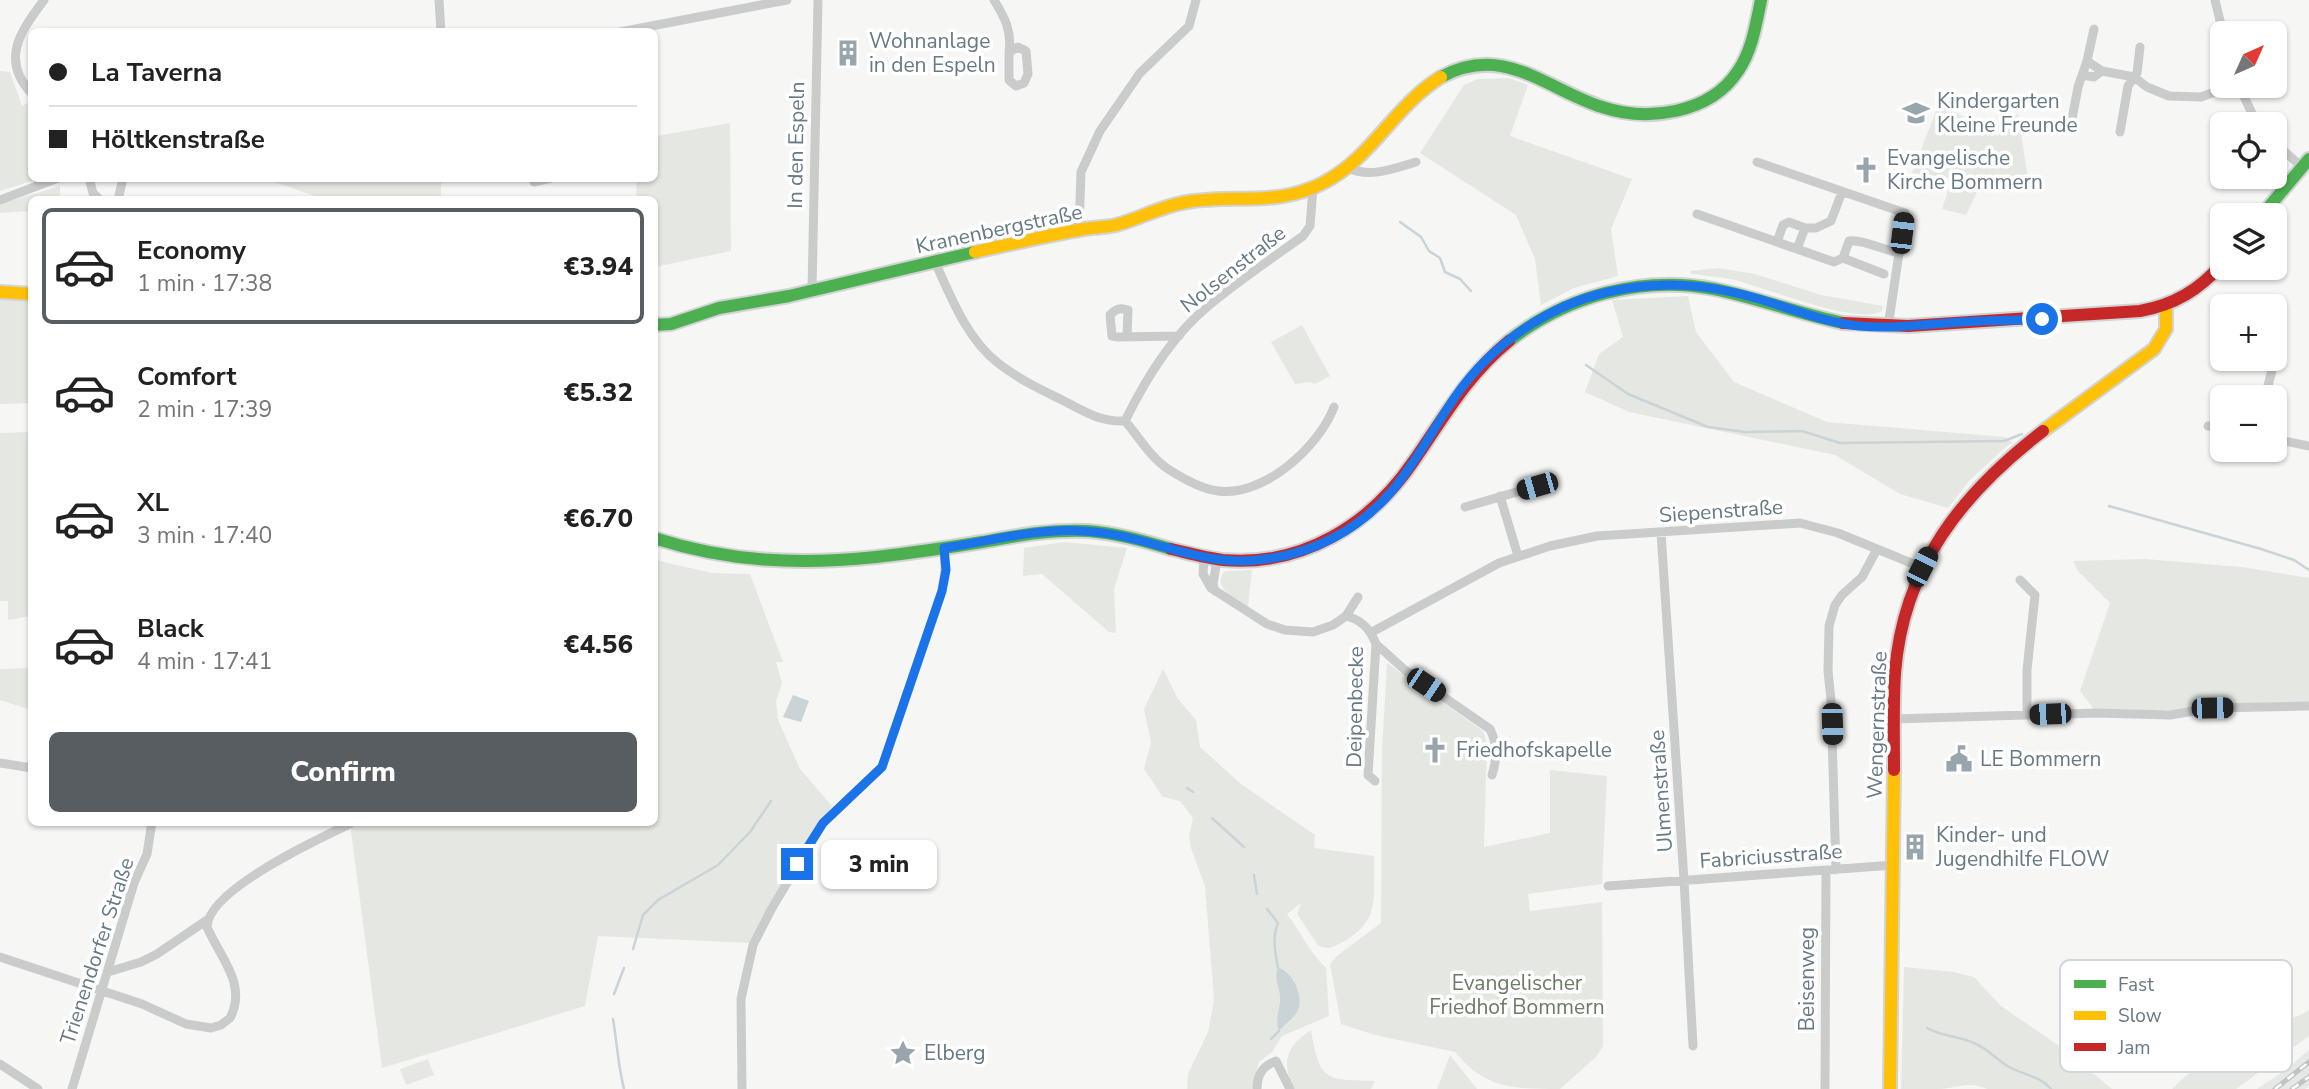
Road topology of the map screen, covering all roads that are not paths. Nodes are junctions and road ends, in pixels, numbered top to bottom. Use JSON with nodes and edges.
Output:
{"nodes":[{"id":1,"x":44,"y":0,"type":"edge"},
{"id":2,"x":439,"y":0,"type":"edge"},
{"id":3,"x":786,"y":0,"type":"edge"},
{"id":4,"x":818,"y":0,"type":"edge"},
{"id":5,"x":994,"y":0,"type":"edge"},
{"id":6,"x":1196,"y":0,"type":"edge"},
{"id":7,"x":1761,"y":0,"type":"edge"},
{"id":8,"x":2214,"y":0,"type":"edge"},
{"id":9,"x":2220,"y":21,"type":"edge"},
{"id":10,"x":441,"y":28,"type":"edge"},
{"id":11,"x":641,"y":28,"type":"edge"},
{"id":12,"x":2094,"y":29,"type":"dead end"},
{"id":13,"x":2140,"y":47,"type":"dead end"},
{"id":14,"x":1009,"y":52,"type":"dead end"},
{"id":15,"x":2087,"y":61,"type":"junction"},
{"id":16,"x":2102,"y":71,"type":"junction"},
{"id":17,"x":2083,"y":75,"type":"junction"},
{"id":18,"x":2134,"y":77,"type":"junction"},
{"id":19,"x":28,"y":90,"type":"edge"},
{"id":20,"x":2210,"y":94,"type":"edge"},
{"id":21,"x":2072,"y":119,"type":"dead end"},
{"id":22,"x":2120,"y":132,"type":"dead end"},
{"id":23,"x":2287,"y":151,"type":"edge"},
{"id":24,"x":1416,"y":162,"type":"dead end"},
{"id":25,"x":1757,"y":162,"type":"dead end"},
{"id":26,"x":2305,"y":163,"type":"edge"},
{"id":27,"x":1347,"y":169,"type":"junction"},
{"id":28,"x":47,"y":182,"type":"edge"},
{"id":29,"x":1313,"y":187,"type":"junction"},
{"id":30,"x":1842,"y":192,"type":"junction"},
{"id":31,"x":0,"y":200,"type":"edge"},
{"id":32,"x":2272,"y":203,"type":"edge"},
{"id":33,"x":1697,"y":215,"type":"dead end"},
{"id":34,"x":1805,"y":228,"type":"junction"},
{"id":35,"x":1079,"y":229,"type":"junction"},
{"id":36,"x":1777,"y":242,"type":"junction"},
{"id":37,"x":1797,"y":249,"type":"junction"},
{"id":38,"x":1900,"y":253,"type":"junction"},
{"id":39,"x":1843,"y":258,"type":"junction"},
{"id":40,"x":935,"y":262,"type":"junction"},
{"id":41,"x":1884,"y":274,"type":"dead end"},
{"id":42,"x":2210,"y":277,"type":"edge"},
{"id":43,"x":812,"y":290,"type":"junction"},
{"id":44,"x":0,"y":292,"type":"edge"},
{"id":45,"x":28,"y":294,"type":"edge"},
{"id":46,"x":2166,"y":306,"type":"junction"},
{"id":47,"x":658,"y":325,"type":"edge"},
{"id":48,"x":1888,"y":327,"type":"junction"},
{"id":49,"x":1180,"y":336,"type":"junction"},
{"id":50,"x":1127,"y":337,"type":"dead end"},
{"id":51,"x":1334,"y":407,"type":"dead end"},
{"id":52,"x":1125,"y":421,"type":"junction"},
{"id":53,"x":2287,"y":441,"type":"edge"},
{"id":54,"x":2309,"y":446,"type":"edge"},
{"id":55,"x":1537,"y":486,"type":"dead end"},
{"id":56,"x":1500,"y":496,"type":"junction"},
{"id":57,"x":1465,"y":507,"type":"dead end"},
{"id":58,"x":1661,"y":533,"type":"junction"},
{"id":59,"x":658,"y":539,"type":"edge"},
{"id":60,"x":944,"y":548,"type":"junction"},
{"id":61,"x":1877,"y":548,"type":"junction"},
{"id":62,"x":1518,"y":556,"type":"junction"},
{"id":63,"x":1211,"y":558,"type":"junction"},
{"id":64,"x":1922,"y":567,"type":"junction"},
{"id":65,"x":2020,"y":580,"type":"dead end"},
{"id":66,"x":1358,"y":597,"type":"dead end"},
{"id":67,"x":1346,"y":616,"type":"junction"},
{"id":68,"x":1372,"y":632,"type":"junction"},
{"id":69,"x":1376,"y":644,"type":"junction"},
{"id":70,"x":2309,"y":706,"type":"edge"},
{"id":71,"x":2027,"y":715,"type":"junction"},
{"id":72,"x":1894,"y":719,"type":"junction"},
{"id":73,"x":0,"y":763,"type":"edge"},
{"id":74,"x":28,"y":767,"type":"edge"},
{"id":75,"x":1492,"y":775,"type":"dead end"},
{"id":76,"x":1375,"y":781,"type":"dead end"},
{"id":77,"x":151,"y":826,"type":"edge"},
{"id":78,"x":346,"y":826,"type":"edge"},
{"id":79,"x":1894,"y":865,"type":"junction"},
{"id":80,"x":1826,"y":870,"type":"junction"},
{"id":81,"x":1836,"y":870,"type":"junction"},
{"id":82,"x":1684,"y":880,"type":"junction"},
{"id":83,"x":1608,"y":886,"type":"dead end"},
{"id":84,"x":207,"y":920,"type":"junction"},
{"id":85,"x":0,"y":957,"type":"edge"},
{"id":86,"x":108,"y":972,"type":"junction"},
{"id":87,"x":102,"y":990,"type":"junction"},
{"id":88,"x":1693,"y":1046,"type":"dead end"},
{"id":89,"x":0,"y":1064,"type":"edge"},
{"id":90,"x":71,"y":1088,"type":"edge"},
{"id":91,"x":38,"y":1089,"type":"edge"},
{"id":92,"x":742,"y":1089,"type":"edge"},
{"id":93,"x":1257,"y":1089,"type":"edge"},
{"id":94,"x":1290,"y":1089,"type":"edge"},
{"id":95,"x":1825,"y":1089,"type":"edge"},
{"id":96,"x":1890,"y":1089,"type":"edge"}],
"edges":[{"from":1,"to":19,"type":"street"},
{"from":2,"to":10,"type":"street"},
{"from":3,"to":11,"type":"street"},
{"from":4,"to":43,"type":"street","name":"In den Espeln"},
{"from":5,"to":14,"type":"street"},
{"from":6,"to":35,"type":"street"},
{"from":7,"to":27,"type":"main road","name":"Kranenbergstraße"},
{"from":8,"to":9,"type":"street"},
{"from":12,"to":15,"type":"street"},
{"from":13,"to":18,"type":"street"},
{"from":15,"to":16,"type":"street"},
{"from":15,"to":17,"type":"street"},
{"from":16,"to":17,"type":"street"},
{"from":16,"to":18,"type":"street"},
{"from":17,"to":21,"type":"street"},
{"from":18,"to":20,"type":"street"},
{"from":18,"to":22,"type":"street"},
{"from":23,"to":26,"type":"street"},
{"from":24,"to":27,"type":"street"},
{"from":25,"to":30,"type":"street"},
{"from":26,"to":32,"type":"main road"},
{"from":27,"to":29,"type":"main road","name":"Kranenbergstraße"},
{"from":28,"to":31,"type":"street"},
{"from":29,"to":35,"type":"main road","name":"Kranenbergstraße"},
{"from":29,"to":49,"type":"street","name":"Nolsenstraße"},
{"from":30,"to":34,"type":"street"},
{"from":30,"to":38,"type":"street"},
{"from":33,"to":36,"type":"street"},
{"from":34,"to":36,"type":"street"},
{"from":34,"to":37,"type":"street"},
{"from":35,"to":40,"type":"main road","name":"Kranenbergstraße"},
{"from":36,"to":37,"type":"street"},
{"from":37,"to":39,"type":"street"},
{"from":38,"to":39,"type":"street"},
{"from":38,"to":48,"type":"street"},
{"from":39,"to":41,"type":"street"},
{"from":40,"to":43,"type":"main road","name":"Kranenbergstraße"},
{"from":40,"to":52,"type":"street"},
{"from":42,"to":46,"type":"main road"},
{"from":43,"to":47,"type":"main road","name":"Kranenbergstraße"},
{"from":44,"to":45,"type":"main road"},
{"from":46,"to":48,"type":"main road"},
{"from":46,"to":64,"type":"main road","name":"Wengernstraße"},
{"from":48,"to":63,"type":"main road"},
{"from":49,"to":50,"type":"street","name":"Nolsenstraße"},
{"from":49,"to":52,"type":"street","name":"Nolsenstraße"},
{"from":51,"to":52,"type":"street"},
{"from":53,"to":54,"type":"street"},
{"from":55,"to":56,"type":"street"},
{"from":56,"to":57,"type":"street"},
{"from":56,"to":62,"type":"street"},
{"from":58,"to":61,"type":"street","name":"Siepenstraße"},
{"from":58,"to":62,"type":"street","name":"Siepenstraße"},
{"from":58,"to":82,"type":"street","name":"Ulmenstraße"},
{"from":59,"to":60,"type":"main road"},
{"from":60,"to":63,"type":"main road"},
{"from":60,"to":92,"type":"street"},
{"from":61,"to":64,"type":"street","name":"Siepenstraße"},
{"from":61,"to":81,"type":"street"},
{"from":62,"to":68,"type":"street","name":"Siepenstraße"},
{"from":63,"to":67,"type":"street"},
{"from":64,"to":72,"type":"main road","name":"Wengernstraße"},
{"from":65,"to":71,"type":"street"},
{"from":66,"to":67,"type":"street"},
{"from":67,"to":68,"type":"street"},
{"from":68,"to":69,"type":"street","name":"Deipenbecke"},
{"from":69,"to":75,"type":"street"},
{"from":69,"to":76,"type":"street","name":"Deipenbecke"},
{"from":70,"to":71,"type":"street"},
{"from":71,"to":72,"type":"street"},
{"from":72,"to":79,"type":"main road","name":"Wengernstraße"},
{"from":73,"to":74,"type":"street"},
{"from":77,"to":86,"type":"street","name":"Trienendorfer Straße"},
{"from":78,"to":84,"type":"street"},
{"from":79,"to":81,"type":"street","name":"Fabriciusstraße"},
{"from":79,"to":96,"type":"main road","name":"Wengernstraße"},
{"from":80,"to":81,"type":"street","name":"Fabriciusstraße"},
{"from":80,"to":82,"type":"street","name":"Fabriciusstraße"},
{"from":80,"to":95,"type":"street","name":"Beisenweg"},
{"from":82,"to":83,"type":"street","name":"Fabriciusstraße"},
{"from":82,"to":88,"type":"street","name":"Ulmenstraße"},
{"from":84,"to":86,"type":"street"},
{"from":84,"to":87,"type":"street"},
{"from":85,"to":87,"type":"street"},
{"from":86,"to":87,"type":"street","name":"Trienendorfer Straße"},
{"from":87,"to":90,"type":"street","name":"Trienendorfer Straße"},
{"from":89,"to":91,"type":"street"},
{"from":93,"to":94,"type":"street"}]}
